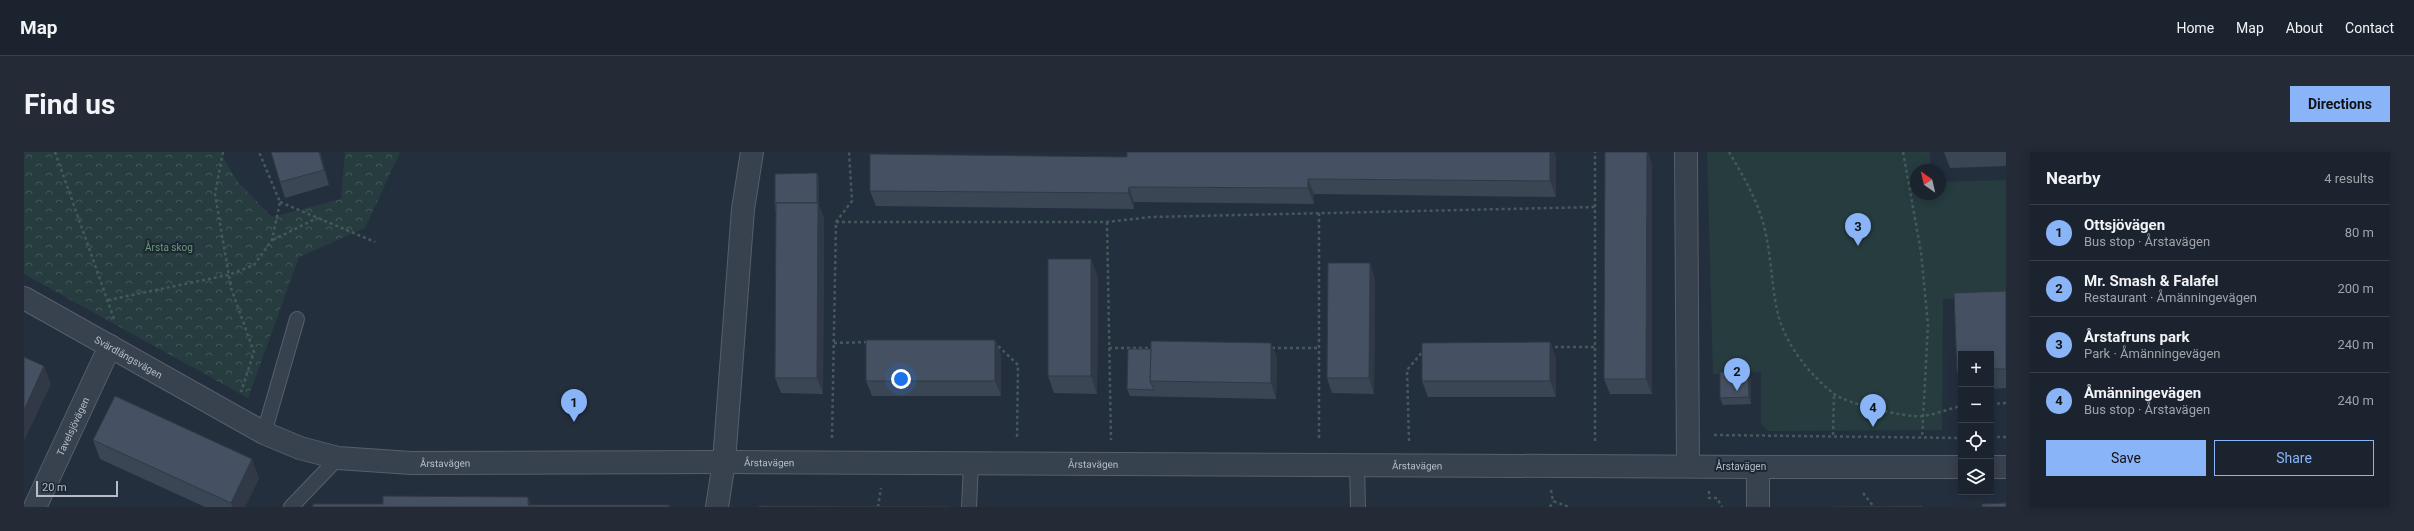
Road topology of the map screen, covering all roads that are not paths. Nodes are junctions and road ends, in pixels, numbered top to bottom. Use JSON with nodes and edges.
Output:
{"nodes":[{"id":1,"x":752,"y":152,"type":"edge"},
{"id":2,"x":1686,"y":152,"type":"edge"},
{"id":3,"x":24,"y":298,"type":"edge"},
{"id":4,"x":297,"y":319,"type":"dead end"},
{"id":5,"x":110,"y":346,"type":"junction"},
{"id":6,"x":234,"y":416,"type":"joint"},
{"id":7,"x":264,"y":433,"type":"junction"},
{"id":8,"x":338,"y":458,"type":"junction"},
{"id":9,"x":724,"y":462,"type":"junction"},
{"id":10,"x":971,"y":464,"type":"junction"},
{"id":11,"x":1357,"y":465,"type":"junction"},
{"id":12,"x":1688,"y":466,"type":"junction"},
{"id":13,"x":1758,"y":467,"type":"junction"},
{"id":14,"x":1958,"y":467,"type":"edge"},
{"id":15,"x":1994,"y":467,"type":"edge"},
{"id":16,"x":2006,"y":467,"type":"edge"},
{"id":17,"x":34,"y":507,"type":"edge"},
{"id":18,"x":291,"y":507,"type":"edge"},
{"id":19,"x":717,"y":507,"type":"edge"},
{"id":20,"x":969,"y":507,"type":"edge"},
{"id":21,"x":1358,"y":507,"type":"edge"},
{"id":22,"x":1758,"y":507,"type":"edge"}],
"edges":[{"from":1,"to":9,"type":"street"},
{"from":2,"to":12,"type":"street"},
{"from":3,"to":5,"type":"street","name":"Svärdlångsvägen"},
{"from":4,"to":7,"type":"lane"},
{"from":5,"to":6,"type":"street","name":"Svärdlångsvägen"},
{"from":5,"to":17,"type":"street","name":"Tavelsjövägen"},
{"from":6,"to":7,"type":"street","name":"Årstavägen"},
{"from":7,"to":8,"type":"street","name":"Årstavägen"},
{"from":8,"to":9,"type":"street","name":"Årstavägen"},
{"from":8,"to":18,"type":"lane"},
{"from":9,"to":10,"type":"street","name":"Årstavägen"},
{"from":9,"to":19,"type":"street"},
{"from":10,"to":11,"type":"street","name":"Årstavägen"},
{"from":10,"to":20,"type":"lane"},
{"from":11,"to":12,"type":"street","name":"Årstavägen"},
{"from":11,"to":21,"type":"lane"},
{"from":12,"to":13,"type":"street","name":"Årstavägen"},
{"from":13,"to":14,"type":"street","name":"Årstavägen"},
{"from":13,"to":22,"type":"street"},
{"from":15,"to":16,"type":"street"}]}
